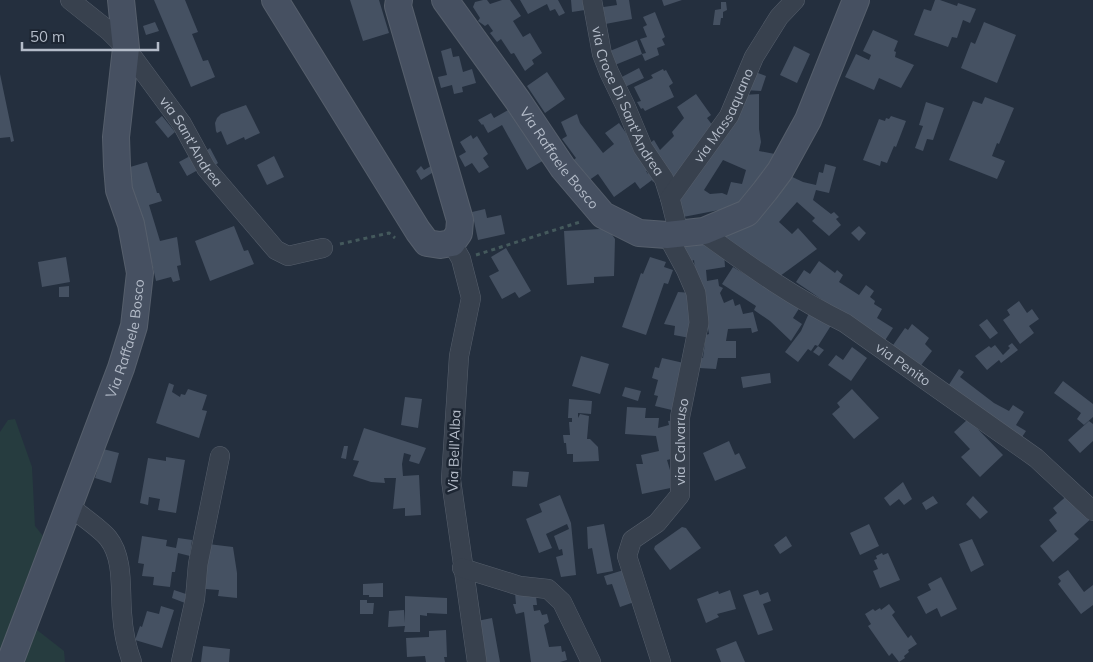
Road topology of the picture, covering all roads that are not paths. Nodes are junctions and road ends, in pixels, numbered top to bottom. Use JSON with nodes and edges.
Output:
{"nodes":[{"id":1,"x":70,"y":0,"type":"edge"},
{"id":2,"x":121,"y":0,"type":"edge"},
{"id":3,"x":275,"y":0,"type":"edge"},
{"id":4,"x":399,"y":0,"type":"edge"},
{"id":5,"x":445,"y":0,"type":"edge"},
{"id":6,"x":592,"y":0,"type":"edge"},
{"id":7,"x":795,"y":0,"type":"edge"},
{"id":8,"x":856,"y":0,"type":"edge"},
{"id":9,"x":458,"y":11,"type":"edge"},
{"id":10,"x":126,"y":48,"type":"junction"},
{"id":11,"x":670,"y":198,"type":"junction"},
{"id":12,"x":683,"y":234,"type":"junction"},
{"id":13,"x":323,"y":248,"type":"road end"},
{"id":14,"x":455,"y":255,"type":"junction"},
{"id":15,"x":220,"y":456,"type":"dead end"},
{"id":16,"x":69,"y":506,"type":"junction"},
{"id":17,"x":1093,"y":511,"type":"edge"},
{"id":18,"x":462,"y":568,"type":"junction"},
{"id":19,"x":10,"y":662,"type":"edge"},
{"id":20,"x":132,"y":662,"type":"edge"},
{"id":21,"x":180,"y":662,"type":"edge"},
{"id":22,"x":477,"y":662,"type":"edge"},
{"id":23,"x":590,"y":662,"type":"edge"},
{"id":24,"x":661,"y":662,"type":"edge"}],
"edges":[{"from":1,"to":10,"type":"street","name":"via Sant'Andrea"},
{"from":2,"to":10,"type":"street","name":"Via Raffaele Bosco"},
{"from":3,"to":14,"type":"street"},
{"from":4,"to":14,"type":"street"},
{"from":5,"to":9,"type":"street","name":"Via Raffaele Bosco"},
{"from":6,"to":11,"type":"street","name":"via Croce Di Sant'Andrea"},
{"from":7,"to":11,"type":"street","name":"via Massaquano"},
{"from":8,"to":12,"type":"street","name":"Via Raffaele Bosco"},
{"from":9,"to":12,"type":"street","name":"Via Raffaele Bosco"},
{"from":10,"to":13,"type":"street","name":"via Sant'Andrea"},
{"from":10,"to":16,"type":"street","name":"Via Raffaele Bosco"},
{"from":11,"to":12,"type":"street"},
{"from":12,"to":17,"type":"street","name":"via Penito"},
{"from":12,"to":24,"type":"street","name":"via Calvaruso"},
{"from":14,"to":18,"type":"street","name":"Via Bell'Alba"},
{"from":15,"to":21,"type":"street"},
{"from":16,"to":19,"type":"street","name":"Via Raffaele Bosco"},
{"from":16,"to":20,"type":"street"},
{"from":18,"to":22,"type":"street","name":"Via Bell'Alba"},
{"from":18,"to":23,"type":"street"}]}
